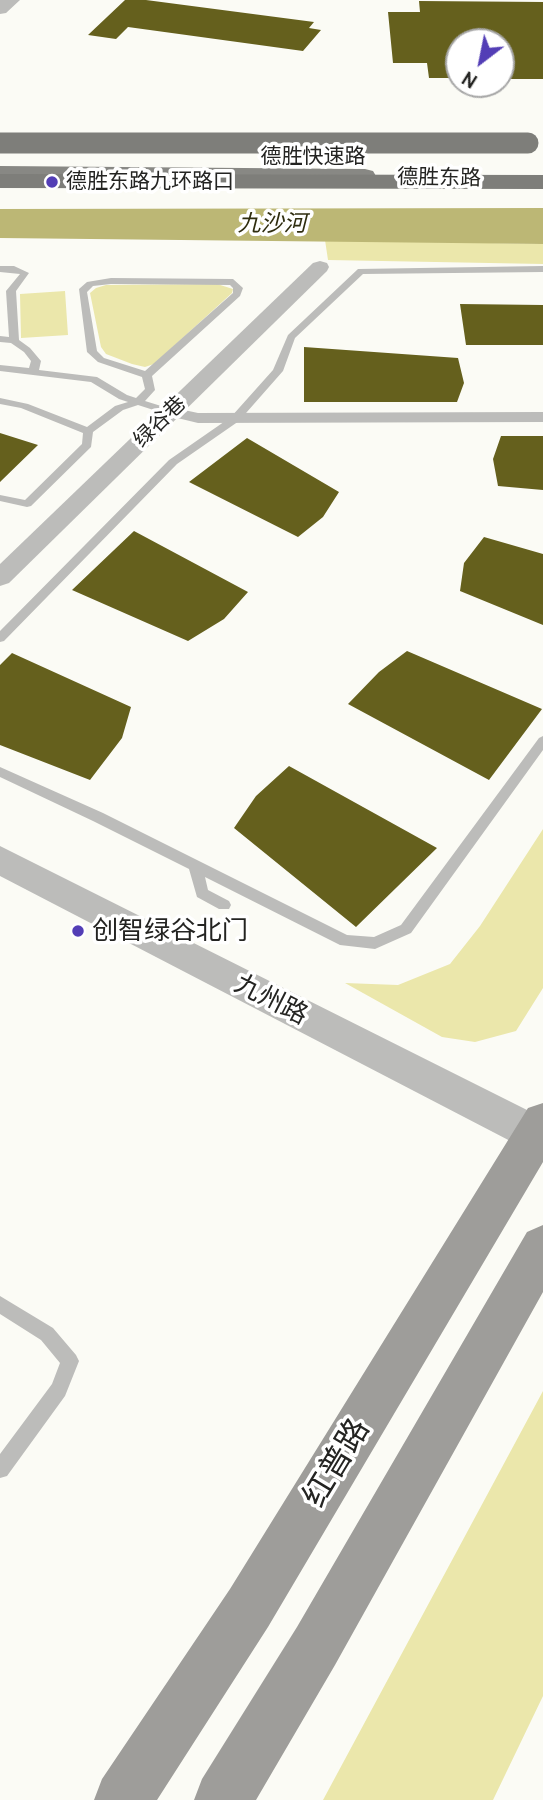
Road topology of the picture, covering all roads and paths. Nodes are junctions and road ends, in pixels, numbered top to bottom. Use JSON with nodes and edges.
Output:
{"nodes":[{"id":1,"x":11,"y":0,"type":"edge"},
{"id":2,"x":0,"y":9,"type":"edge"},
{"id":3,"x":0,"y":145,"type":"edge"},
{"id":4,"x":537,"y":146,"type":"edge"},
{"id":5,"x":0,"y":155,"type":"edge"},
{"id":6,"x":0,"y":165,"type":"edge"},
{"id":7,"x":543,"y":165,"type":"edge"},
{"id":8,"x":0,"y":173,"type":"edge"},
{"id":9,"x":0,"y":181,"type":"edge"},
{"id":10,"x":543,"y":181,"type":"edge"},
{"id":11,"x":320,"y":267,"type":"dead end"},
{"id":12,"x":0,"y":269,"type":"edge"},
{"id":13,"x":543,"y":270,"type":"edge"},
{"id":14,"x":0,"y":339,"type":"edge"},
{"id":15,"x":14,"y":341,"type":"junction"},
{"id":16,"x":0,"y":368,"type":"edge"},
{"id":17,"x":33,"y":372,"type":"junction"},
{"id":18,"x":147,"y":376,"type":"junction"},
{"id":19,"x":0,"y":401,"type":"edge"},
{"id":20,"x":138,"y":402,"type":"junction"},
{"id":21,"x":170,"y":412,"type":"junction"},
{"id":22,"x":236,"y":417,"type":"junction"},
{"id":23,"x":543,"y":417,"type":"edge"},
{"id":24,"x":88,"y":431,"type":"junction"},
{"id":25,"x":0,"y":499,"type":"edge"},
{"id":26,"x":0,"y":578,"type":"edge"},
{"id":27,"x":0,"y":638,"type":"edge"},
{"id":28,"x":543,"y":741,"type":"edge"},
{"id":29,"x":0,"y":772,"type":"edge"},
{"id":30,"x":0,"y":860,"type":"edge"},
{"id":31,"x":195,"y":864,"type":"junction"},
{"id":32,"x":223,"y":905,"type":"dead end"},
{"id":33,"x":540,"y":1132,"type":"edge"},
{"id":34,"x":543,"y":1247,"type":"edge"},
{"id":35,"x":0,"y":1304,"type":"edge"},
{"id":36,"x":0,"y":1469,"type":"edge"},
{"id":37,"x":122,"y":1800,"type":"edge"},
{"id":38,"x":223,"y":1800,"type":"edge"}],
"edges":[{"from":1,"to":2,"type":"street"},
{"from":3,"to":4,"type":"highway","bridge":true},
{"from":3,"to":4,"type":"main road","name":"德胜东路"},
{"from":4,"to":5,"type":"highway","name":"德胜快速路"},
{"from":6,"to":7,"type":"highway","name":"德胜快速路"},
{"from":8,"to":10,"type":"main road","name":"德胜东路"},
{"from":9,"to":10,"type":"highway"},
{"from":11,"to":21,"type":"street","name":"绿谷巷"},
{"from":12,"to":15,"type":"lane"},
{"from":13,"to":22,"type":"lane"},
{"from":14,"to":15,"type":"lane"},
{"from":15,"to":17,"type":"lane"},
{"from":16,"to":17,"type":"lane"},
{"from":17,"to":20,"type":"lane"},
{"from":18,"to":18,"type":"lane"},
{"from":18,"to":20,"type":"lane"},
{"from":19,"to":24,"type":"lane"},
{"from":20,"to":21,"type":"lane"},
{"from":20,"to":24,"type":"lane"},
{"from":21,"to":22,"type":"street"},
{"from":21,"to":26,"type":"street","name":"绿谷巷"},
{"from":22,"to":23,"type":"street"},
{"from":22,"to":27,"type":"lane"},
{"from":24,"to":25,"type":"lane"},
{"from":28,"to":31,"type":"lane"},
{"from":29,"to":31,"type":"lane"},
{"from":30,"to":33,"type":"street","name":"九州路"},
{"from":31,"to":32,"type":"lane"},
{"from":33,"to":37,"type":"main road","name":"红普路"},
{"from":34,"to":38,"type":"main road"},
{"from":35,"to":36,"type":"lane"}]}
